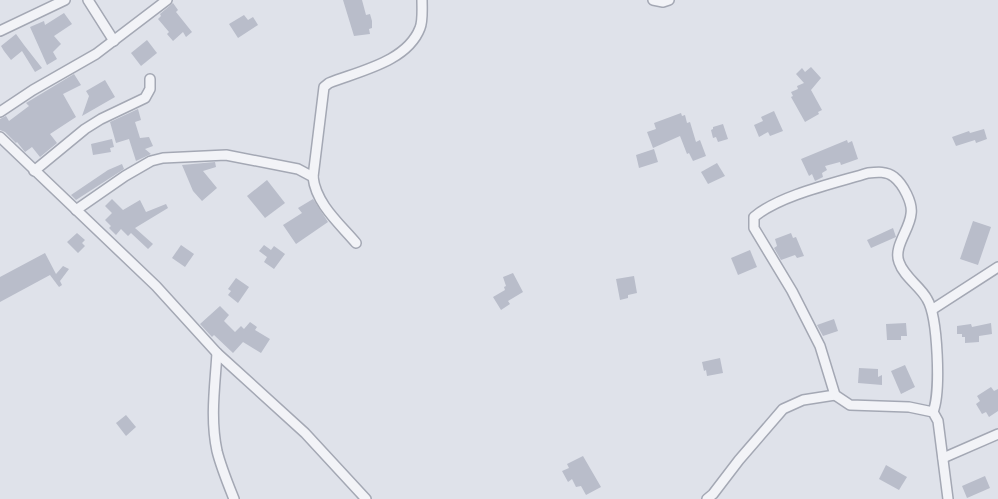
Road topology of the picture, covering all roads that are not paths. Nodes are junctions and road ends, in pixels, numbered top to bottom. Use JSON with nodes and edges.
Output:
{"nodes":[{"id":1,"x":64,"y":0,"type":"edge"},
{"id":2,"x":88,"y":0,"type":"edge"},
{"id":3,"x":167,"y":0,"type":"edge"},
{"id":4,"x":422,"y":0,"type":"edge"},
{"id":5,"x":653,"y":0,"type":"edge"},
{"id":6,"x":669,"y":0,"type":"edge"},
{"id":7,"x":0,"y":32,"type":"edge"},
{"id":8,"x":114,"y":41,"type":"junction"},
{"id":9,"x":150,"y":79,"type":"dead end"},
{"id":10,"x":0,"y":112,"type":"edge"},
{"id":11,"x":0,"y":137,"type":"edge"},
{"id":12,"x":34,"y":171,"type":"junction"},
{"id":13,"x":313,"y":177,"type":"junction"},
{"id":14,"x":76,"y":210,"type":"junction"},
{"id":15,"x":356,"y":243,"type":"dead end"},
{"id":16,"x":998,"y":267,"type":"edge"},
{"id":17,"x":933,"y":309,"type":"junction"},
{"id":18,"x":217,"y":353,"type":"junction"},
{"id":19,"x":835,"y":395,"type":"junction"},
{"id":20,"x":933,"y":412,"type":"junction"},
{"id":21,"x":998,"y":434,"type":"edge"},
{"id":22,"x":943,"y":458,"type":"junction"},
{"id":23,"x":234,"y":499,"type":"edge"},
{"id":24,"x":366,"y":499,"type":"edge"},
{"id":25,"x":707,"y":499,"type":"edge"},
{"id":26,"x":948,"y":499,"type":"edge"}],
"edges":[{"from":1,"to":7,"type":"street"},
{"from":2,"to":8,"type":"street"},
{"from":3,"to":8,"type":"street"},
{"from":4,"to":13,"type":"street"},
{"from":5,"to":6,"type":"street"},
{"from":8,"to":10,"type":"street"},
{"from":9,"to":12,"type":"street"},
{"from":11,"to":12,"type":"street"},
{"from":12,"to":14,"type":"street"},
{"from":13,"to":14,"type":"street"},
{"from":13,"to":15,"type":"street"},
{"from":14,"to":18,"type":"street"},
{"from":16,"to":17,"type":"street"},
{"from":17,"to":19,"type":"street"},
{"from":17,"to":20,"type":"street"},
{"from":18,"to":23,"type":"street"},
{"from":18,"to":24,"type":"street"},
{"from":19,"to":20,"type":"street"},
{"from":19,"to":25,"type":"street"},
{"from":20,"to":22,"type":"street"},
{"from":21,"to":22,"type":"street"},
{"from":22,"to":26,"type":"street"}]}
